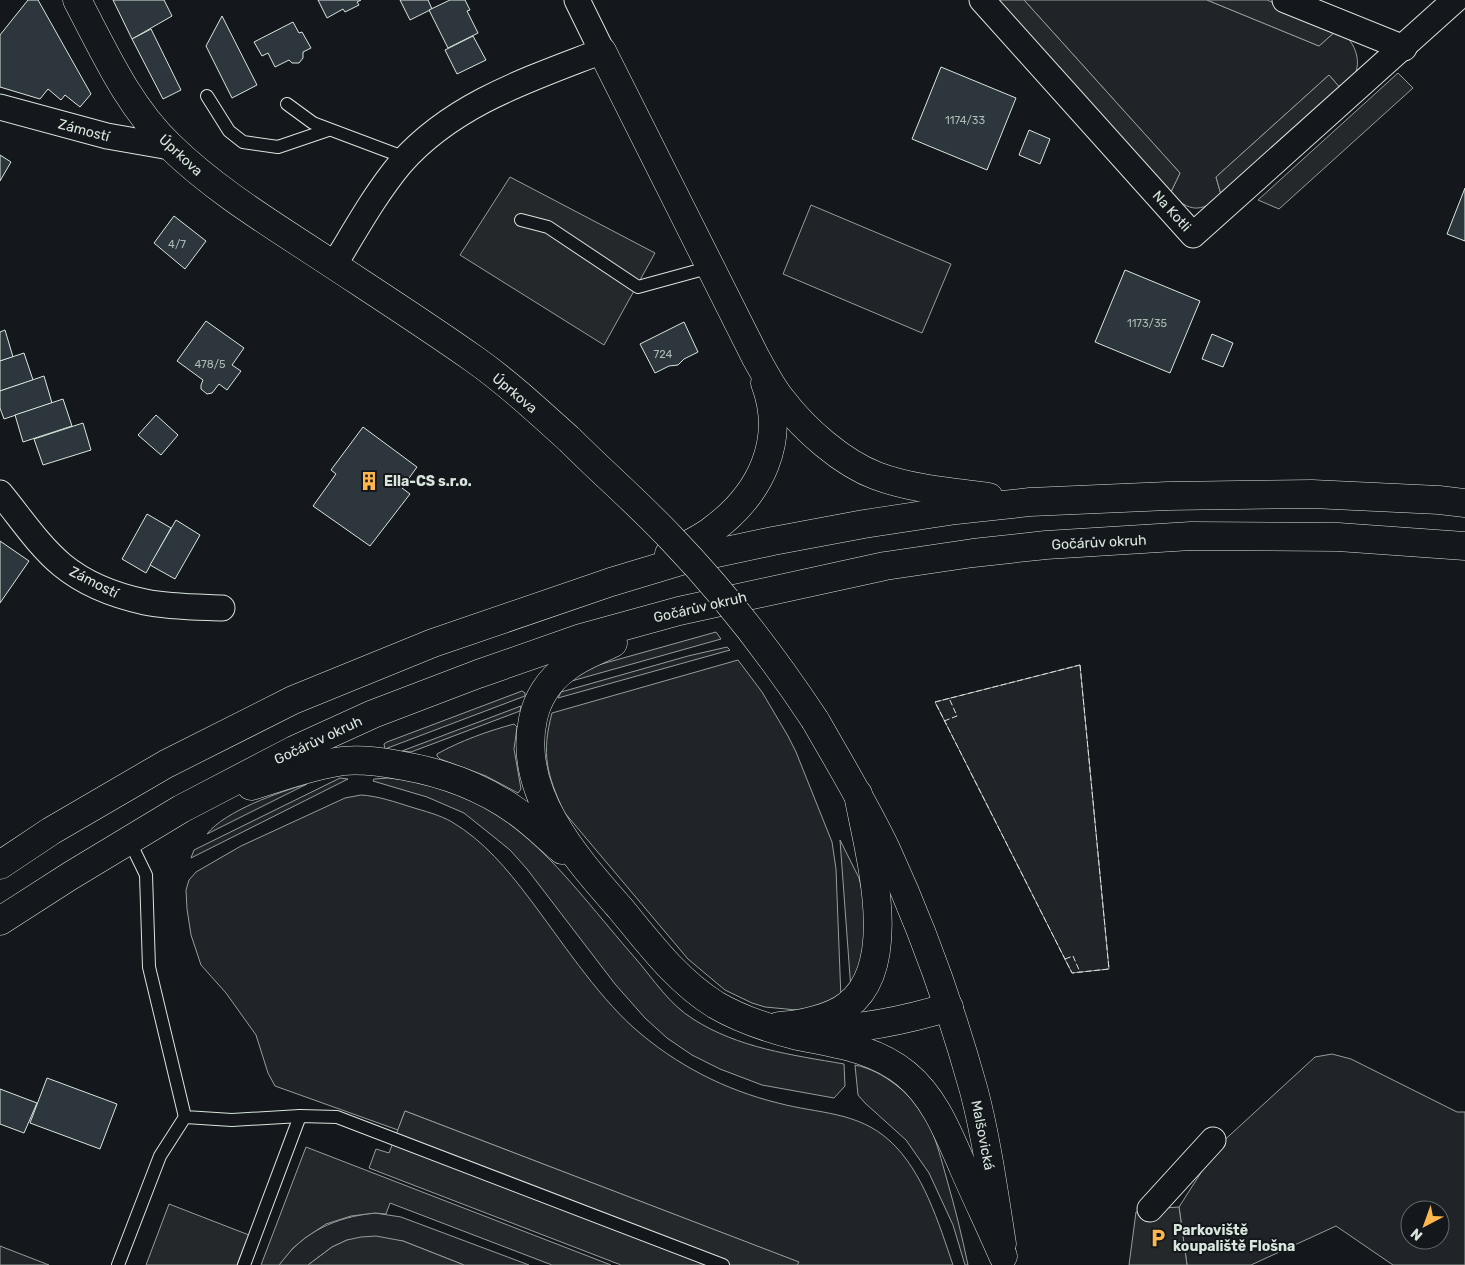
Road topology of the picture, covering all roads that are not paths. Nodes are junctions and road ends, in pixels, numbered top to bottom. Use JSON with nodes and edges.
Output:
{"nodes":[{"id":1,"x":77,"y":0,"type":"edge"},
{"id":2,"x":577,"y":0,"type":"edge"},
{"id":3,"x":982,"y":0,"type":"edge"},
{"id":4,"x":1285,"y":0,"type":"edge"},
{"id":5,"x":1455,"y":0,"type":"edge"},
{"id":6,"x":1404,"y":48,"type":"junction"},
{"id":7,"x":602,"y":51,"type":"junction"},
{"id":8,"x":207,"y":96,"type":"dead end"},
{"id":9,"x":287,"y":104,"type":"dead end"},
{"id":10,"x":0,"y":107,"type":"edge"},
{"id":11,"x":328,"y":130,"type":"junction"},
{"id":12,"x":170,"y":147,"type":"junction"},
{"id":13,"x":406,"y":158,"type":"junction"},
{"id":14,"x":521,"y":220,"type":"dead end"},
{"id":15,"x":334,"y":265,"type":"junction"},
{"id":16,"x":711,"y":267,"type":"junction"},
{"id":17,"x":756,"y":358,"type":"junction"},
{"id":18,"x":0,"y":493,"type":"edge"},
{"id":19,"x":1030,"y":502,"type":"junction"},
{"id":20,"x":1465,"y":503,"type":"edge"},
{"id":21,"x":1465,"y":546,"type":"edge"},
{"id":22,"x":610,"y":582,"type":"junction"},
{"id":23,"x":222,"y":608,"type":"dead end"},
{"id":24,"x":679,"y":611,"type":"junction"},
{"id":25,"x":815,"y":720,"type":"joint"},
{"id":26,"x":858,"y":794,"type":"junction"},
{"id":27,"x":181,"y":809,"type":"junction"},
{"id":28,"x":128,"y":840,"type":"junction"},
{"id":29,"x":0,"y":865,"type":"edge"},
{"id":30,"x":611,"y":898,"type":"junction"},
{"id":31,"x":0,"y":921,"type":"edge"},
{"id":32,"x":949,"y":1007,"type":"junction"},
{"id":33,"x":753,"y":1022,"type":"junction"},
{"id":34,"x":300,"y":1116,"type":"junction"},
{"id":35,"x":185,"y":1117,"type":"junction"},
{"id":36,"x":1212,"y":1140,"type":"dead end"},
{"id":37,"x":1150,"y":1208,"type":"dead end"},
{"id":38,"x":1004,"y":1260,"type":"edge"},
{"id":39,"x":118,"y":1265,"type":"edge"},
{"id":40,"x":244,"y":1265,"type":"edge"},
{"id":41,"x":723,"y":1265,"type":"edge"}],
"edges":[{"from":1,"to":12,"type":"main road","name":"Úprkova"},
{"from":2,"to":7,"type":"street"},
{"from":3,"to":6,"type":"street","name":"Na Kotli"},
{"from":4,"to":6,"type":"street"},
{"from":5,"to":6,"type":"street","name":"Na Kotli"},
{"from":7,"to":13,"type":"street"},
{"from":7,"to":16,"type":"main road"},
{"from":8,"to":11,"type":"lane"},
{"from":9,"to":11,"type":"lane"},
{"from":10,"to":12,"type":"street","name":"Zámostí"},
{"from":11,"to":13,"type":"lane"},
{"from":12,"to":15,"type":"main road","name":"Úprkova"},
{"from":13,"to":15,"type":"street"},
{"from":14,"to":16,"type":"lane"},
{"from":15,"to":25,"type":"main road","name":"Úprkova","bridge":true},
{"from":16,"to":17,"type":"main road"},
{"from":17,"to":19,"type":"main road"},
{"from":17,"to":22,"type":"main road"},
{"from":18,"to":23,"type":"street","name":"Zámostí"},
{"from":19,"to":20,"type":"main road"},
{"from":19,"to":22,"type":"main road"},
{"from":21,"to":24,"type":"main road","name":"Gočárův okruh"},
{"from":22,"to":29,"type":"main road"},
{"from":24,"to":27,"type":"main road","name":"Gočárův okruh"},
{"from":24,"to":30,"type":"main road"},
{"from":25,"to":26,"type":"main road","name":"Malšovická"},
{"from":26,"to":32,"type":"main road","name":"Malšovická"},
{"from":26,"to":33,"type":"main road"},
{"from":27,"to":28,"type":"main road","name":"Gočárův okruh"},
{"from":27,"to":30,"type":"main road"},
{"from":28,"to":31,"type":"main road","name":"Gočárův okruh"},
{"from":28,"to":35,"type":"lane"},
{"from":30,"to":33,"type":"main road"},
{"from":32,"to":33,"type":"main road"},
{"from":32,"to":38,"type":"main road","name":"Malšovická"},
{"from":33,"to":38,"type":"main road"},
{"from":34,"to":35,"type":"lane"},
{"from":34,"to":40,"type":"lane"},
{"from":34,"to":41,"type":"lane"},
{"from":35,"to":39,"type":"lane"},
{"from":36,"to":37,"type":"street"}]}
